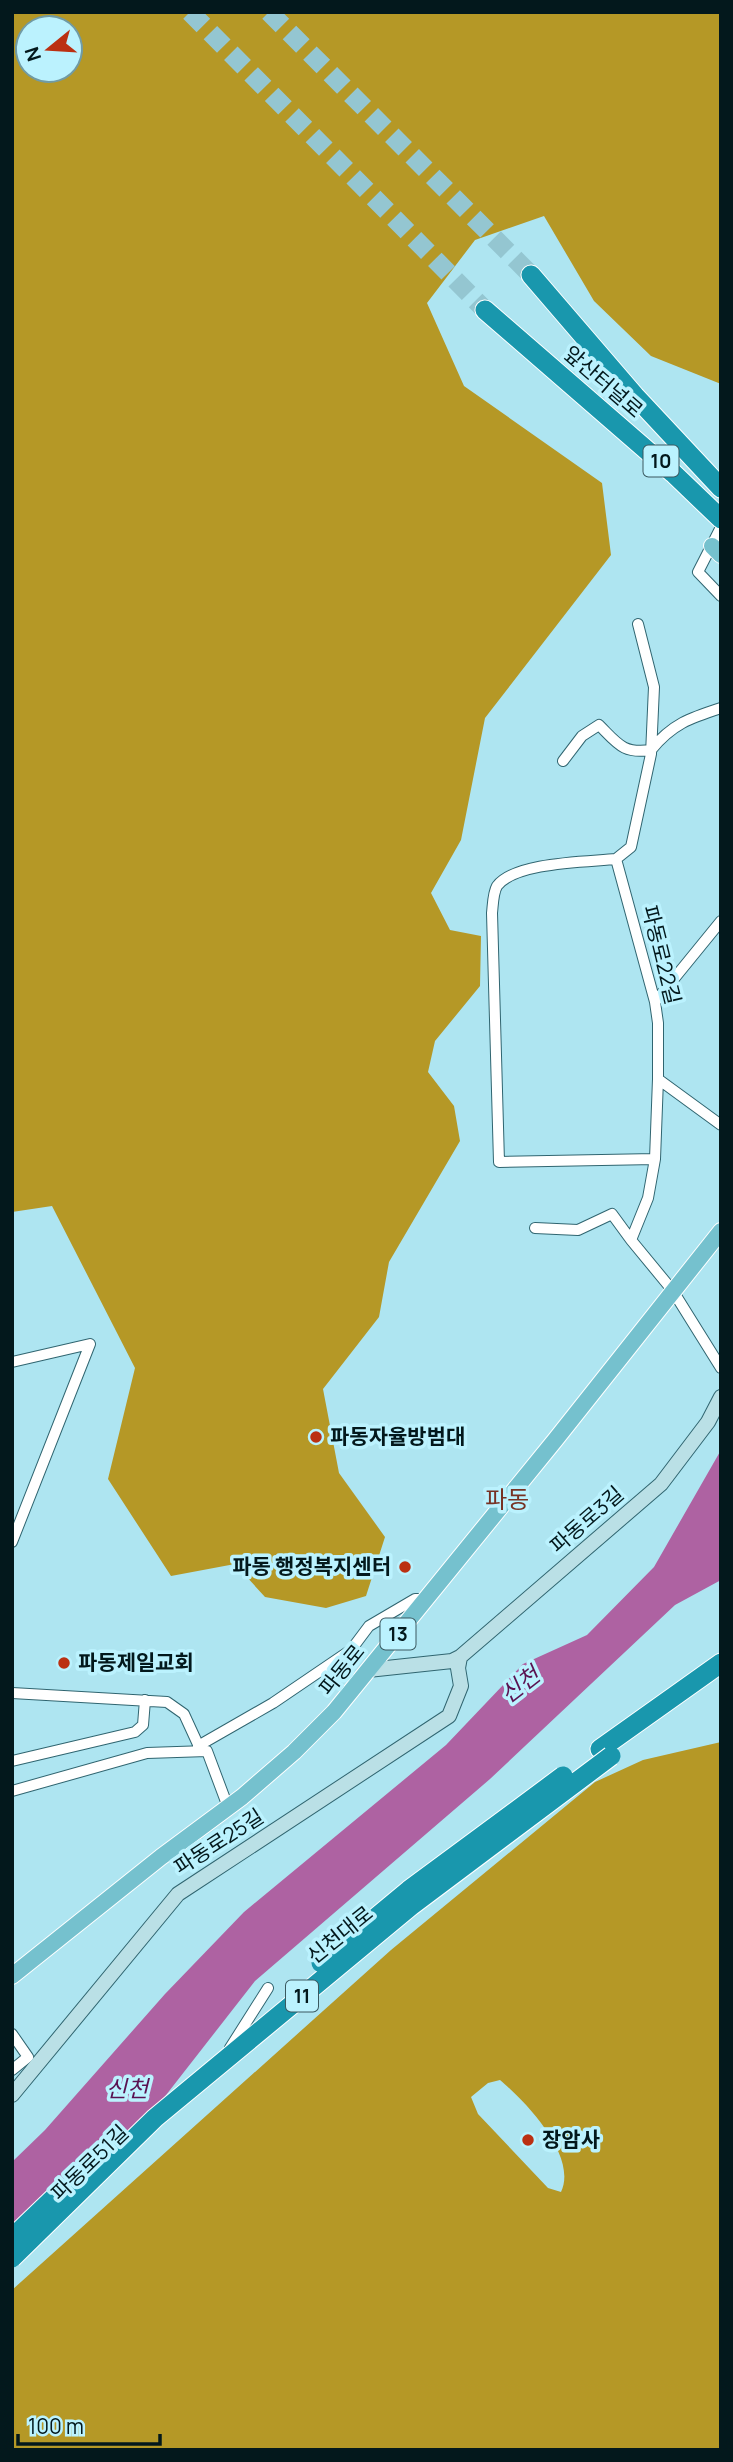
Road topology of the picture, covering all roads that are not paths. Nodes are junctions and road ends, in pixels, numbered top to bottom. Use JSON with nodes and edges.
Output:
{"nodes":[{"id":1,"x":531,"y":275,"type":"tunnel mouth"},
{"id":2,"x":485,"y":310,"type":"tunnel mouth"},
{"id":3,"x":721,"y":488,"type":"edge"},
{"id":4,"x":721,"y":519,"type":"edge"},
{"id":5,"x":721,"y":527,"type":"edge"},
{"id":6,"x":716,"y":550,"type":"edge"},
{"id":7,"x":721,"y":596,"type":"edge"},
{"id":8,"x":638,"y":624,"type":"dead end"},
{"id":9,"x":721,"y":708,"type":"edge"},
{"id":10,"x":651,"y":750,"type":"junction"},
{"id":11,"x":563,"y":761,"type":"dead end"},
{"id":12,"x":616,"y":859,"type":"junction"},
{"id":13,"x":721,"y":921,"type":"edge"},
{"id":14,"x":655,"y":1002,"type":"junction"},
{"id":15,"x":658,"y":1079,"type":"junction"},
{"id":16,"x":721,"y":1125,"type":"edge"},
{"id":17,"x":655,"y":1159,"type":"junction"},
{"id":18,"x":535,"y":1228,"type":"dead end"},
{"id":19,"x":721,"y":1231,"type":"edge"},
{"id":20,"x":631,"y":1240,"type":"junction"},
{"id":21,"x":673,"y":1291,"type":"junction"},
{"id":22,"x":12,"y":1362,"type":"edge"},
{"id":23,"x":721,"y":1368,"type":"edge"},
{"id":24,"x":721,"y":1397,"type":"edge"},
{"id":25,"x":12,"y":1542,"type":"edge"},
{"id":26,"x":425,"y":1599,"type":"junction"},
{"id":27,"x":460,"y":1657,"type":"junction"},
{"id":28,"x":721,"y":1663,"type":"edge"},
{"id":29,"x":368,"y":1670,"type":"junction"},
{"id":30,"x":721,"y":1678,"type":"edge"},
{"id":31,"x":12,"y":1693,"type":"edge"},
{"id":32,"x":145,"y":1700,"type":"junction"},
{"id":33,"x":199,"y":1749,"type":"junction"},
{"id":34,"x":606,"y":1752,"type":"junction"},
{"id":35,"x":12,"y":1761,"type":"edge"},
{"id":36,"x":12,"y":1791,"type":"edge"},
{"id":37,"x":229,"y":1807,"type":"junction"},
{"id":38,"x":12,"y":1976,"type":"edge"},
{"id":39,"x":268,"y":1988,"type":"dead end"},
{"id":40,"x":12,"y":2034,"type":"edge"},
{"id":41,"x":32,"y":2062,"type":"junction"},
{"id":42,"x":12,"y":2070,"type":"edge"},
{"id":43,"x":12,"y":2095,"type":"edge"},
{"id":44,"x":12,"y":2238,"type":"edge"},
{"id":45,"x":12,"y":2258,"type":"edge"},
{"id":46,"x":12,"y":2265,"type":"edge"}],
"edges":[{"from":1,"to":3,"type":"highway","name":"앞산터널로","number":"10"},
{"from":2,"to":4,"type":"highway","name":"앞산터널로","number":"10"},
{"from":5,"to":6,"type":"street"},
{"from":6,"to":7,"type":"street"},
{"from":8,"to":10,"type":"street"},
{"from":9,"to":10,"type":"street"},
{"from":10,"to":11,"type":"street"},
{"from":10,"to":12,"type":"street"},
{"from":12,"to":14,"type":"street","name":"파동로22길"},
{"from":12,"to":17,"type":"street"},
{"from":13,"to":14,"type":"street"},
{"from":14,"to":15,"type":"street","name":"파동로22길"},
{"from":15,"to":16,"type":"street"},
{"from":15,"to":17,"type":"street","name":"파동로22길"},
{"from":17,"to":20,"type":"street","name":"파동로22길"},
{"from":18,"to":20,"type":"street"},
{"from":19,"to":21,"type":"main road","name":"파동로","number":"13"},
{"from":20,"to":21,"type":"street"},
{"from":21,"to":23,"type":"street"},
{"from":21,"to":26,"type":"main road","name":"파동로","number":"13"},
{"from":22,"to":25,"type":"street"},
{"from":24,"to":27,"type":"street","name":"파동로3길"},
{"from":26,"to":29,"type":"main road","name":"파동로","number":"13"},
{"from":26,"to":33,"type":"street"},
{"from":27,"to":29,"type":"street"},
{"from":27,"to":41,"type":"street","name":"파동로25길"},
{"from":28,"to":34,"type":"highway","name":"신천대로","number":"11"},
{"from":29,"to":37,"type":"main road","name":"파동로","number":"13"},
{"from":30,"to":34,"type":"highway","name":"신천대로","number":"11"},
{"from":31,"to":32,"type":"street"},
{"from":32,"to":33,"type":"street"},
{"from":32,"to":35,"type":"street"},
{"from":33,"to":36,"type":"street"},
{"from":33,"to":37,"type":"street"},
{"from":34,"to":44,"type":"highway","name":"신천대로","number":"11","bridge":true},
{"from":34,"to":45,"type":"highway","name":"신천대로","number":"11","bridge":true},
{"from":37,"to":38,"type":"main road","name":"파동로","number":"13"},
{"from":39,"to":46,"type":"street","name":"파동로51길"},
{"from":40,"to":41,"type":"street"},
{"from":41,"to":42,"type":"street"},
{"from":41,"to":43,"type":"street","name":"파동로25길"}]}
